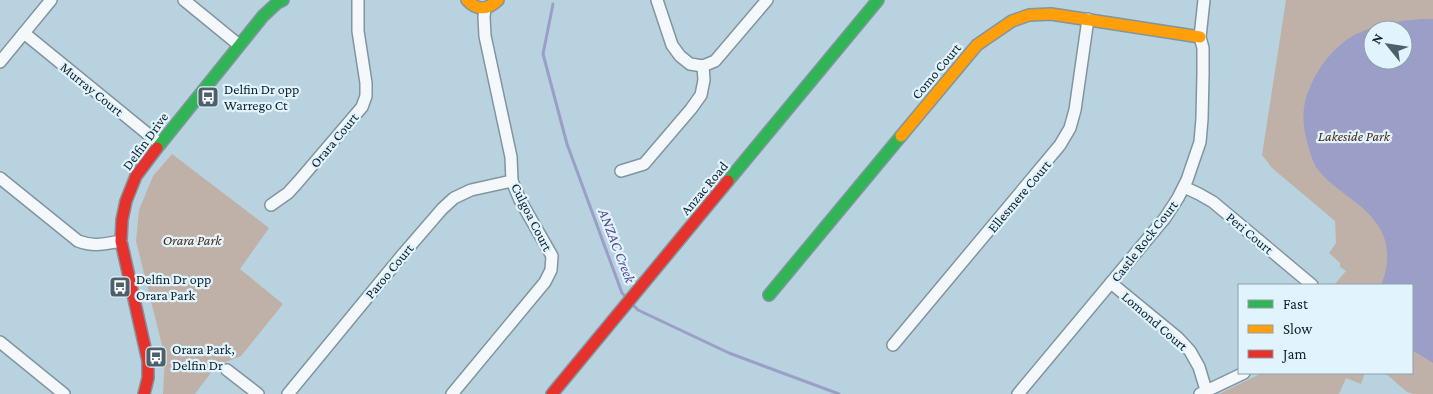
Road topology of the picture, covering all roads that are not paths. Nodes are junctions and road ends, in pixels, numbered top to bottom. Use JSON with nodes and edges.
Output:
{"nodes":[{"id":1,"x":51,"y":0,"type":"edge"},
{"id":2,"x":184,"y":0,"type":"edge"},
{"id":3,"x":283,"y":0,"type":"edge"},
{"id":4,"x":358,"y":0,"type":"edge"},
{"id":5,"x":467,"y":0,"type":"edge"},
{"id":6,"x":498,"y":0,"type":"edge"},
{"id":7,"x":656,"y":0,"type":"edge"},
{"id":8,"x":767,"y":0,"type":"edge"},
{"id":9,"x":878,"y":0,"type":"edge"},
{"id":10,"x":1204,"y":0,"type":"edge"},
{"id":11,"x":486,"y":8,"type":"junction"},
{"id":12,"x":1088,"y":20,"type":"junction"},
{"id":13,"x":24,"y":33,"type":"junction"},
{"id":14,"x":1200,"y":38,"type":"junction"},
{"id":15,"x":239,"y":45,"type":"junction"},
{"id":16,"x":0,"y":62,"type":"edge"},
{"id":17,"x":703,"y":66,"type":"junction"},
{"id":18,"x":160,"y":144,"type":"junction"},
{"id":19,"x":621,"y":171,"type":"dead end"},
{"id":20,"x":0,"y":178,"type":"edge"},
{"id":21,"x":512,"y":181,"type":"junction"},
{"id":22,"x":1184,"y":187,"type":"junction"},
{"id":23,"x":270,"y":205,"type":"dead end"},
{"id":24,"x":121,"y":241,"type":"junction"},
{"id":25,"x":1110,"y":283,"type":"junction"},
{"id":26,"x":1311,"y":284,"type":"edge"},
{"id":27,"x":769,"y":295,"type":"dead end"},
{"id":28,"x":0,"y":342,"type":"edge"},
{"id":29,"x":893,"y":345,"type":"dead end"},
{"id":30,"x":227,"y":370,"type":"dead end"},
{"id":31,"x":1242,"y":374,"type":"edge"},
{"id":32,"x":50,"y":390,"type":"edge"},
{"id":33,"x":1203,"y":392,"type":"edge"},
{"id":34,"x":64,"y":394,"type":"edge"},
{"id":35,"x":144,"y":394,"type":"edge"},
{"id":36,"x":258,"y":394,"type":"edge"},
{"id":37,"x":288,"y":394,"type":"edge"},
{"id":38,"x":452,"y":394,"type":"edge"},
{"id":39,"x":552,"y":394,"type":"edge"},
{"id":40,"x":1018,"y":394,"type":"edge"}],
"edges":[{"from":1,"to":13,"type":"street"},
{"from":2,"to":15,"type":"street"},
{"from":3,"to":15,"type":"street","name":"Delfin Drive"},
{"from":4,"to":23,"type":"street","name":"Orara Court"},
{"from":5,"to":11,"type":"street"},
{"from":6,"to":11,"type":"street"},
{"from":7,"to":17,"type":"street"},
{"from":8,"to":17,"type":"street"},
{"from":9,"to":39,"type":"street","name":"Anzac Road"},
{"from":10,"to":14,"type":"street","name":"Castle Rock Court"},
{"from":11,"to":21,"type":"street","name":"Culgoa Court"},
{"from":12,"to":14,"type":"street","name":"Como Court"},
{"from":12,"to":27,"type":"street","name":"Como Court"},
{"from":12,"to":29,"type":"street","name":"Ellesmere Court"},
{"from":13,"to":16,"type":"street"},
{"from":13,"to":18,"type":"street","name":"Murray Court"},
{"from":14,"to":22,"type":"street","name":"Castle Rock Court"},
{"from":15,"to":18,"type":"street","name":"Delfin Drive"},
{"from":17,"to":19,"type":"street"},
{"from":18,"to":24,"type":"street","name":"Delfin Drive"},
{"from":20,"to":24,"type":"street"},
{"from":21,"to":37,"type":"street","name":"Paroo Court"},
{"from":21,"to":38,"type":"street","name":"Culgoa Court"},
{"from":22,"to":25,"type":"street","name":"Castle Rock Court"},
{"from":22,"to":26,"type":"street","name":"Peri Court"},
{"from":24,"to":35,"type":"street","name":"Delfin Drive"},
{"from":25,"to":33,"type":"street","name":"Lomond Court"},
{"from":25,"to":40,"type":"street","name":"Castle Rock Court"},
{"from":28,"to":32,"type":"street"},
{"from":30,"to":36,"type":"street"},
{"from":31,"to":33,"type":"street","name":"Lomond Court"},
{"from":32,"to":34,"type":"street"}]}
